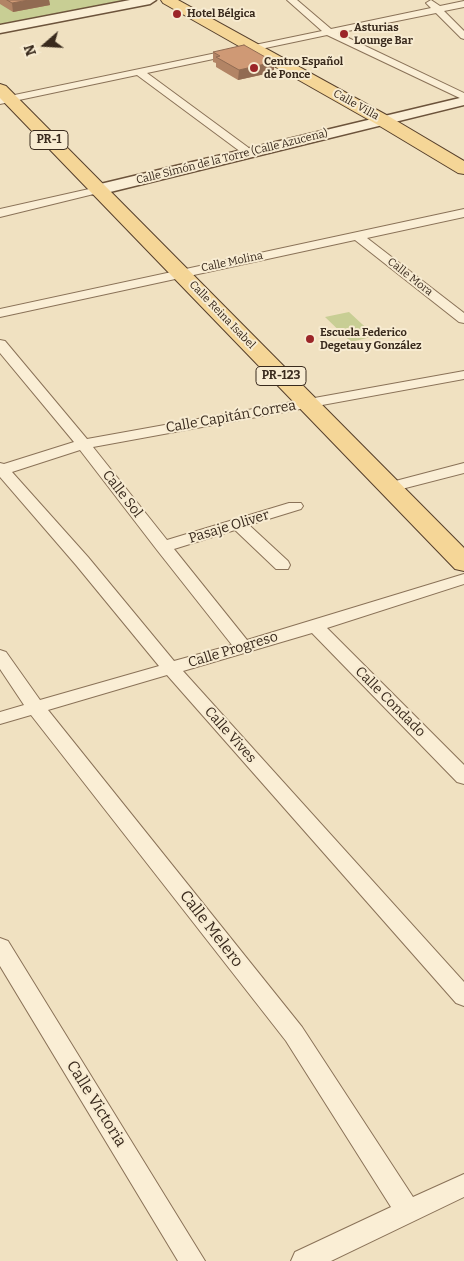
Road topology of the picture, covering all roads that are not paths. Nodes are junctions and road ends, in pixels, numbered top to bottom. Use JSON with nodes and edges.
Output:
{"nodes":[{"id":1,"x":150,"y":0,"type":"edge"},
{"id":2,"x":168,"y":0,"type":"edge"},
{"id":3,"x":292,"y":0,"type":"edge"},
{"id":4,"x":428,"y":0,"type":"edge"},
{"id":5,"x":464,"y":4,"type":"edge"},
{"id":6,"x":438,"y":10,"type":"junction"},
{"id":7,"x":0,"y":29,"type":"edge"},
{"id":8,"x":330,"y":33,"type":"junction"},
{"id":9,"x":464,"y":36,"type":"edge"},
{"id":10,"x":255,"y":49,"type":"junction"},
{"id":11,"x":138,"y":72,"type":"junction"},
{"id":12,"x":3,"y":97,"type":"edge"},
{"id":13,"x":464,"y":97,"type":"edge"},
{"id":14,"x":464,"y":102,"type":"edge"},
{"id":15,"x":384,"y":120,"type":"junction"},
{"id":16,"x":249,"y":153,"type":"junction"},
{"id":17,"x":464,"y":168,"type":"edge"},
{"id":18,"x":98,"y":190,"type":"junction"},
{"id":19,"x":0,"y":213,"type":"edge"},
{"id":20,"x":464,"y":213,"type":"edge"},
{"id":21,"x":357,"y":236,"type":"junction"},
{"id":22,"x":181,"y":273,"type":"junction"},
{"id":23,"x":0,"y":313,"type":"edge"},
{"id":24,"x":464,"y":319,"type":"edge"},
{"id":25,"x":0,"y":344,"type":"edge"},
{"id":26,"x":464,"y":376,"type":"edge"},
{"id":27,"x":306,"y":403,"type":"junction"},
{"id":28,"x":83,"y":444,"type":"junction"},
{"id":29,"x":464,"y":468,"type":"edge"},
{"id":30,"x":1,"y":469,"type":"edge"},
{"id":31,"x":390,"y":487,"type":"junction"},
{"id":32,"x":295,"y":506,"type":"dead end"},
{"id":33,"x":238,"y":524,"type":"junction"},
{"id":34,"x":163,"y":547,"type":"junction"},
{"id":35,"x":464,"y":563,"type":"edge"},
{"id":36,"x":282,"y":565,"type":"dead end"},
{"id":37,"x":464,"y":579,"type":"edge"},
{"id":38,"x":315,"y":626,"type":"junction"},
{"id":39,"x":242,"y":646,"type":"junction"},
{"id":40,"x":0,"y":656,"type":"edge"},
{"id":41,"x":171,"y":669,"type":"junction"},
{"id":42,"x":35,"y":707,"type":"junction"},
{"id":43,"x":0,"y":718,"type":"edge"},
{"id":44,"x":464,"y":777,"type":"edge"},
{"id":45,"x":0,"y":947,"type":"edge"},
{"id":46,"x":464,"y":997,"type":"edge"},
{"id":47,"x":464,"y":1185,"type":"edge"},
{"id":48,"x":408,"y":1212,"type":"junction"},
{"id":49,"x":192,"y":1261,"type":"edge"},
{"id":50,"x":304,"y":1261,"type":"edge"}],
"edges":[{"from":1,"to":7,"type":"street"},
{"from":2,"to":10,"type":"main road","name":"Calle Villa"},
{"from":3,"to":8,"type":"street"},
{"from":4,"to":6,"type":"street"},
{"from":5,"to":6,"type":"street"},
{"from":6,"to":8,"type":"street"},
{"from":6,"to":9,"type":"street"},
{"from":8,"to":10,"type":"street"},
{"from":8,"to":13,"type":"street"},
{"from":10,"to":11,"type":"street"},
{"from":10,"to":15,"type":"main road","name":"Calle Villa"},
{"from":11,"to":12,"type":"street"},
{"from":11,"to":16,"type":"street"},
{"from":12,"to":18,"type":"main road","name":"Calle Reina Isabel","number":"PR-1"},
{"from":14,"to":15,"type":"street","name":"Calle Simón de la Torre (Calle Azucena)"},
{"from":15,"to":16,"type":"street","name":"Calle Simón de la Torre (Calle Azucena)"},
{"from":15,"to":17,"type":"main road","name":"Calle Villa"},
{"from":16,"to":18,"type":"street","name":"Calle Simón de la Torre (Calle Azucena)"},
{"from":18,"to":19,"type":"street","name":"Calle Simón de la Torre (Calle Azucena)"},
{"from":18,"to":22,"type":"main road","name":"Calle Reina Isabel","number":"PR-123"},
{"from":20,"to":21,"type":"street","name":"Calle Molina"},
{"from":21,"to":22,"type":"street","name":"Calle Molina"},
{"from":21,"to":24,"type":"street","name":"Calle Mora"},
{"from":22,"to":23,"type":"street","name":"Calle Molina"},
{"from":22,"to":27,"type":"main road","name":"Calle Reina Isabel","number":"PR-123"},
{"from":25,"to":28,"type":"street","name":"Calle Sol"},
{"from":26,"to":27,"type":"street","name":"Calle Capitán Correa"},
{"from":27,"to":28,"type":"street","name":"Calle Capitán Correa"},
{"from":27,"to":31,"type":"main road","name":"Calle Reina Isabel","number":"PR-123"},
{"from":28,"to":30,"type":"street","name":"Calle Capitán Correa"},
{"from":28,"to":34,"type":"street","name":"Calle Sol"},
{"from":29,"to":31,"type":"street"},
{"from":30,"to":41,"type":"street","name":"Calle Vives"},
{"from":31,"to":35,"type":"main road","name":"Calle Reina Isabel","number":"PR-123"},
{"from":32,"to":33,"type":"street","name":"Pasaje Oliver"},
{"from":33,"to":34,"type":"street","name":"Pasaje Oliver"},
{"from":33,"to":36,"type":"street"},
{"from":34,"to":39,"type":"street","name":"Calle Sol"},
{"from":37,"to":38,"type":"street","name":"Calle Progreso"},
{"from":38,"to":39,"type":"street","name":"Calle Progreso"},
{"from":38,"to":44,"type":"street","name":"Calle Condado"},
{"from":39,"to":41,"type":"street","name":"Calle Progreso"},
{"from":40,"to":42,"type":"street","name":"Calle Melero"},
{"from":41,"to":42,"type":"street","name":"Calle Progreso"},
{"from":41,"to":46,"type":"street","name":"Calle Vives"},
{"from":42,"to":43,"type":"street","name":"Calle Progreso"},
{"from":42,"to":48,"type":"street","name":"Calle Melero"},
{"from":45,"to":49,"type":"street","name":"Calle Victoria"},
{"from":47,"to":48,"type":"street"},
{"from":48,"to":50,"type":"street"}]}
